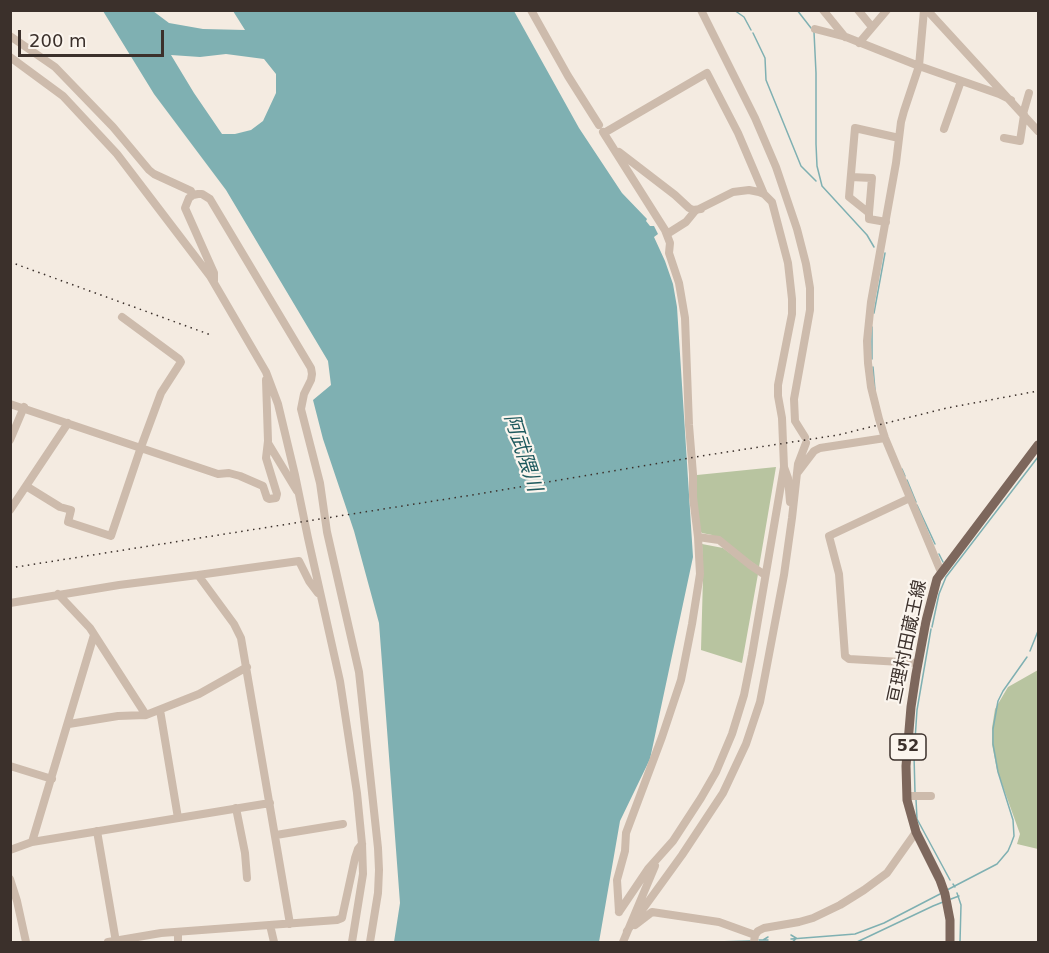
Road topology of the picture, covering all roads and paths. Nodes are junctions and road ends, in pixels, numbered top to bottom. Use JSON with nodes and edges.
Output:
{"nodes":[{"id":1,"x":701,"y":10,"type":"edge"},
{"id":2,"x":858,"y":10,"type":"edge"},
{"id":3,"x":887,"y":10,"type":"edge"},
{"id":4,"x":926,"y":10,"type":"edge"},
{"id":5,"x":823,"y":11,"type":"edge"},
{"id":6,"x":531,"y":12,"type":"edge"},
{"id":7,"x":815,"y":18,"type":"dead end"},
{"id":8,"x":872,"y":27,"type":"junction"},
{"id":9,"x":815,"y":29,"type":"dead end"},
{"id":10,"x":10,"y":36,"type":"edge"},
{"id":11,"x":846,"y":37,"type":"junction"},
{"id":12,"x":859,"y":43,"type":"junction"},
{"id":13,"x":10,"y":57,"type":"edge"},
{"id":14,"x":919,"y":66,"type":"junction"},
{"id":15,"x":961,"y":81,"type":"junction"},
{"id":16,"x":1029,"y":93,"type":"dead end"},
{"id":17,"x":1011,"y":100,"type":"junction"},
{"id":18,"x":1023,"y":114,"type":"junction"},
{"id":19,"x":944,"y":129,"type":"dead end"},
{"id":20,"x":602,"y":130,"type":"junction"},
{"id":21,"x":1038,"y":131,"type":"edge"},
{"id":22,"x":899,"y":138,"type":"junction"},
{"id":23,"x":1004,"y":138,"type":"dead end"},
{"id":24,"x":615,"y":150,"type":"junction"},
{"id":25,"x":851,"y":177,"type":"junction"},
{"id":26,"x":764,"y":194,"type":"junction"},
{"id":27,"x":193,"y":195,"type":"junction"},
{"id":28,"x":701,"y":209,"type":"junction"},
{"id":29,"x":869,"y":213,"type":"junction"},
{"id":30,"x":886,"y":222,"type":"junction"},
{"id":31,"x":667,"y":234,"type":"junction"},
{"id":32,"x":214,"y":283,"type":"junction"},
{"id":33,"x":122,"y":317,"type":"dead end"},
{"id":34,"x":266,"y":372,"type":"junction"},
{"id":35,"x":10,"y":404,"type":"edge"},
{"id":36,"x":24,"y":407,"type":"junction"},
{"id":37,"x":68,"y":423,"type":"junction"},
{"id":38,"x":885,"y":438,"type":"junction"},
{"id":39,"x":10,"y":440,"type":"edge"},
{"id":40,"x":268,"y":443,"type":"junction"},
{"id":41,"x":1038,"y":445,"type":"edge"},
{"id":42,"x":141,"y":447,"type":"junction"},
{"id":43,"x":784,"y":467,"type":"junction"},
{"id":44,"x":797,"y":473,"type":"junction"},
{"id":45,"x":26,"y":486,"type":"junction"},
{"id":46,"x":299,"y":496,"type":"junction"},
{"id":47,"x":910,"y":498,"type":"junction"},
{"id":48,"x":10,"y":510,"type":"edge"},
{"id":49,"x":792,"y":518,"type":"junction"},
{"id":50,"x":698,"y":537,"type":"junction"},
{"id":51,"x":941,"y":572,"type":"junction"},
{"id":52,"x":198,"y":575,"type":"junction"},
{"id":53,"x":765,"y":575,"type":"junction"},
{"id":54,"x":58,"y":594,"type":"junction"},
{"id":55,"x":321,"y":597,"type":"junction"},
{"id":56,"x":10,"y":603,"type":"edge"},
{"id":57,"x":94,"y":635,"type":"junction"},
{"id":58,"x":918,"y":663,"type":"junction"},
{"id":59,"x":247,"y":667,"type":"junction"},
{"id":60,"x":159,"y":710,"type":"junction"},
{"id":61,"x":146,"y":715,"type":"junction"},
{"id":62,"x":69,"y":724,"type":"junction"},
{"id":63,"x":10,"y":766,"type":"edge"},
{"id":64,"x":52,"y":779,"type":"junction"},
{"id":65,"x":907,"y":796,"type":"junction"},
{"id":66,"x":931,"y":796,"type":"dead end"},
{"id":67,"x":270,"y":803,"type":"junction"},
{"id":68,"x":236,"y":808,"type":"junction"},
{"id":69,"x":178,"y":818,"type":"junction"},
{"id":70,"x":343,"y":824,"type":"dead end"},
{"id":71,"x":97,"y":831,"type":"junction"},
{"id":72,"x":916,"y":832,"type":"junction"},
{"id":73,"x":276,"y":835,"type":"junction"},
{"id":74,"x":33,"y":842,"type":"junction"},
{"id":75,"x":362,"y":844,"type":"junction"},
{"id":76,"x":10,"y":850,"type":"edge"},
{"id":77,"x":657,"y":860,"type":"junction"},
{"id":78,"x":248,"y":878,"type":"dead end"},
{"id":79,"x":10,"y":879,"type":"edge"},
{"id":80,"x":21,"y":920,"type":"junction"},
{"id":81,"x":10,"y":921,"type":"edge"},
{"id":82,"x":290,"y":924,"type":"junction"},
{"id":83,"x":270,"y":925,"type":"junction"},
{"id":84,"x":627,"y":931,"type":"junction"},
{"id":85,"x":178,"y":932,"type":"junction"},
{"id":86,"x":754,"y":939,"type":"edge"},
{"id":87,"x":26,"y":942,"type":"edge"},
{"id":88,"x":113,"y":942,"type":"edge"},
{"id":89,"x":178,"y":942,"type":"edge"},
{"id":90,"x":274,"y":942,"type":"edge"},
{"id":91,"x":352,"y":942,"type":"edge"},
{"id":92,"x":370,"y":942,"type":"edge"},
{"id":93,"x":623,"y":942,"type":"edge"},
{"id":94,"x":950,"y":942,"type":"edge"}],
"edges":[{"from":1,"to":44,"type":"street"},
{"from":2,"to":8,"type":"street"},
{"from":3,"to":8,"type":"street"},
{"from":4,"to":14,"type":"street"},
{"from":4,"to":17,"type":"street"},
{"from":5,"to":7,"type":"street"},
{"from":5,"to":11,"type":"street"},
{"from":6,"to":20,"type":"street"},
{"from":8,"to":12,"type":"street"},
{"from":9,"to":11,"type":"street"},
{"from":10,"to":27,"type":"street"},
{"from":11,"to":12,"type":"street"},
{"from":12,"to":14,"type":"street"},
{"from":13,"to":32,"type":"street"},
{"from":14,"to":15,"type":"street"},
{"from":14,"to":22,"type":"street"},
{"from":15,"to":17,"type":"street"},
{"from":15,"to":19,"type":"street"},
{"from":16,"to":18,"type":"street"},
{"from":17,"to":18,"type":"street"},
{"from":18,"to":21,"type":"street"},
{"from":18,"to":23,"type":"street"},
{"from":20,"to":24,"type":"street"},
{"from":20,"to":26,"type":"street"},
{"from":22,"to":25,"type":"street"},
{"from":22,"to":30,"type":"street"},
{"from":24,"to":28,"type":"street"},
{"from":24,"to":31,"type":"street"},
{"from":25,"to":29,"type":"street"},
{"from":25,"to":29,"type":"street"},
{"from":26,"to":28,"type":"street"},
{"from":26,"to":43,"type":"street"},
{"from":27,"to":32,"type":"street"},
{"from":27,"to":92,"type":"street"},
{"from":28,"to":31,"type":"street"},
{"from":29,"to":30,"type":"street"},
{"from":30,"to":38,"type":"street"},
{"from":31,"to":50,"type":"street"},
{"from":32,"to":34,"type":"street"},
{"from":33,"to":42,"type":"street"},
{"from":34,"to":40,"type":"street"},
{"from":34,"to":46,"type":"street"},
{"from":35,"to":36,"type":"street"},
{"from":36,"to":37,"type":"street"},
{"from":36,"to":39,"type":"street"},
{"from":37,"to":42,"type":"street"},
{"from":37,"to":45,"type":"street"},
{"from":38,"to":44,"type":"street"},
{"from":38,"to":47,"type":"street"},
{"from":40,"to":42,"type":"street"},
{"from":40,"to":46,"type":"street"},
{"from":41,"to":51,"type":"main road","name":"亘理村田蔵王線","number":"52"},
{"from":42,"to":45,"type":"street"},
{"from":43,"to":49,"type":"street"},
{"from":43,"to":53,"type":"street"},
{"from":44,"to":49,"type":"street"},
{"from":45,"to":48,"type":"street"},
{"from":46,"to":55,"type":"street"},
{"from":47,"to":51,"type":"street"},
{"from":47,"to":58,"type":"street"},
{"from":49,"to":84,"type":"street"},
{"from":50,"to":53,"type":"street"},
{"from":50,"to":77,"type":"street"},
{"from":51,"to":58,"type":"main road","name":"亘理村田蔵王線","number":"52"},
{"from":52,"to":54,"type":"street"},
{"from":52,"to":55,"type":"street"},
{"from":52,"to":59,"type":"street"},
{"from":53,"to":77,"type":"street"},
{"from":54,"to":56,"type":"street"},
{"from":54,"to":57,"type":"street"},
{"from":55,"to":75,"type":"street"},
{"from":57,"to":61,"type":"street"},
{"from":57,"to":62,"type":"street"},
{"from":58,"to":65,"type":"main road","name":"亘理村田蔵王線","number":"52"},
{"from":59,"to":60,"type":"street"},
{"from":59,"to":67,"type":"street"},
{"from":60,"to":61,"type":"street"},
{"from":60,"to":69,"type":"street"},
{"from":61,"to":62,"type":"street"},
{"from":62,"to":64,"type":"street"},
{"from":63,"to":64,"type":"street"},
{"from":64,"to":74,"type":"street"},
{"from":65,"to":66,"type":"street"},
{"from":65,"to":72,"type":"main road","name":"亘理村田蔵王線","number":"52"},
{"from":67,"to":68,"type":"street"},
{"from":67,"to":73,"type":"street"},
{"from":68,"to":69,"type":"street"},
{"from":68,"to":78,"type":"street"},
{"from":69,"to":71,"type":"street"},
{"from":70,"to":73,"type":"street"},
{"from":71,"to":74,"type":"street"},
{"from":71,"to":88,"type":"street"},
{"from":72,"to":86,"type":"street"},
{"from":72,"to":94,"type":"main road","name":"亘理村田蔵王線","number":"52"},
{"from":73,"to":82,"type":"street"},
{"from":74,"to":76,"type":"street"},
{"from":75,"to":82,"type":"street"},
{"from":75,"to":91,"type":"street"},
{"from":77,"to":84,"type":"street"},
{"from":79,"to":80,"type":"street"},
{"from":80,"to":81,"type":"street"},
{"from":80,"to":87,"type":"street"},
{"from":82,"to":83,"type":"street"},
{"from":83,"to":85,"type":"street"},
{"from":83,"to":90,"type":"street"},
{"from":84,"to":86,"type":"street"},
{"from":84,"to":93,"type":"street"},
{"from":85,"to":88,"type":"street"},
{"from":85,"to":89,"type":"street"}]}
